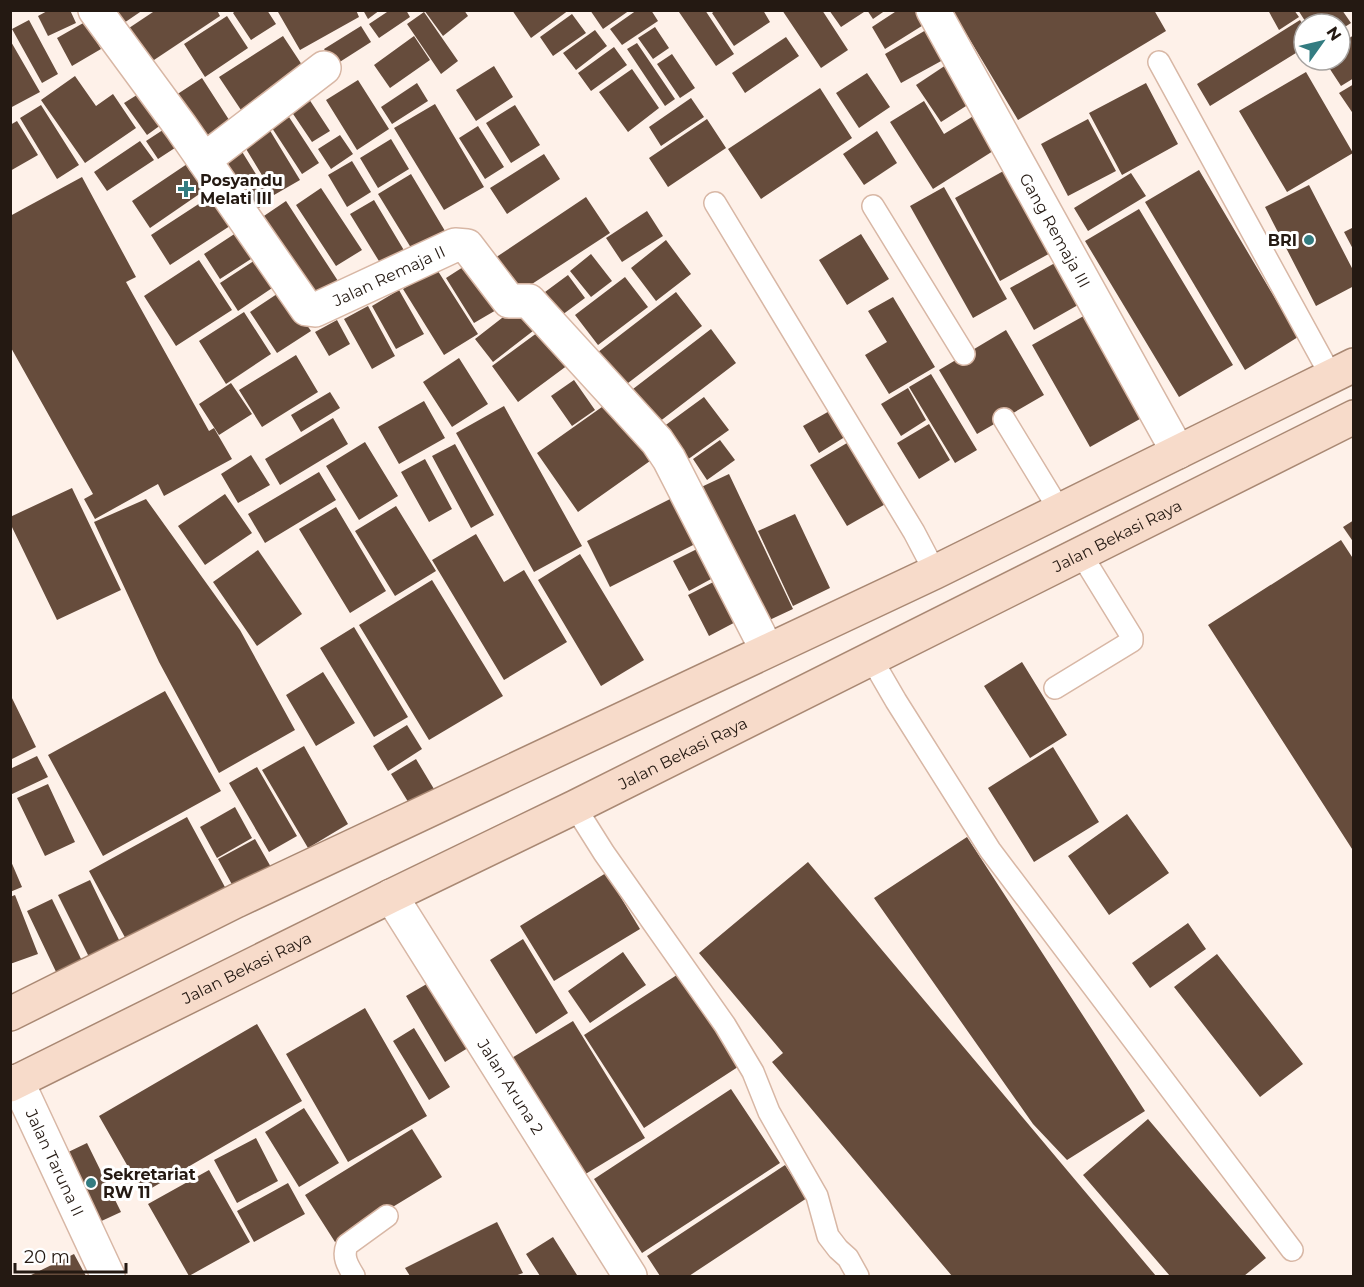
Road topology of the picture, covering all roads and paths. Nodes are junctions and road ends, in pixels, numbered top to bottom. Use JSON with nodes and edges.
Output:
{"nodes":[{"id":1,"x":95,"y":10,"type":"edge"},
{"id":2,"x":933,"y":10,"type":"edge"},
{"id":3,"x":1159,"y":62,"type":"dead end"},
{"id":4,"x":324,"y":68,"type":"dead end"},
{"id":5,"x":204,"y":160,"type":"junction"},
{"id":6,"x":715,"y":203,"type":"dead end"},
{"id":7,"x":873,"y":206,"type":"dead end"},
{"id":8,"x":964,"y":354,"type":"dead end"},
{"id":9,"x":1342,"y":370,"type":"edge"},
{"id":10,"x":1353,"y":417,"type":"edge"},
{"id":11,"x":1004,"y":419,"type":"dead end"},
{"id":12,"x":1178,"y":452,"type":"junction"},
{"id":13,"x":1060,"y":511,"type":"junction"},
{"id":14,"x":1081,"y":554,"type":"junction"},
{"id":15,"x":935,"y":572,"type":"junction"},
{"id":16,"x":767,"y":650,"type":"junction"},
{"id":17,"x":871,"y":658,"type":"junction"},
{"id":18,"x":1055,"y":688,"type":"dead end"},
{"id":19,"x":575,"y":807,"type":"junction"},
{"id":20,"x":391,"y":896,"type":"junction"},
{"id":21,"x":10,"y":1014,"type":"edge"},
{"id":22,"x":14,"y":1083,"type":"edge"},
{"id":23,"x":387,"y":1216,"type":"dead end"},
{"id":24,"x":1292,"y":1250,"type":"dead end"},
{"id":25,"x":108,"y":1276,"type":"edge"},
{"id":26,"x":354,"y":1276,"type":"edge"},
{"id":27,"x":630,"y":1276,"type":"edge"},
{"id":28,"x":858,"y":1276,"type":"edge"}],
"edges":[{"from":1,"to":5,"type":"street","name":"Jalan Remaja II"},
{"from":2,"to":12,"type":"street","name":"Gang Remaja III"},
{"from":3,"to":9,"type":"lane"},
{"from":4,"to":5,"type":"street"},
{"from":5,"to":16,"type":"street","name":"Jalan Remaja II"},
{"from":6,"to":15,"type":"lane"},
{"from":7,"to":8,"type":"lane"},
{"from":9,"to":12,"type":"main road"},
{"from":10,"to":14,"type":"main road","name":"Jalan Bekasi Raya"},
{"from":11,"to":13,"type":"lane"},
{"from":12,"to":13,"type":"main road"},
{"from":13,"to":15,"type":"main road"},
{"from":14,"to":17,"type":"main road","name":"Jalan Bekasi Raya"},
{"from":14,"to":18,"type":"lane"},
{"from":15,"to":16,"type":"main road"},
{"from":16,"to":21,"type":"main road"},
{"from":17,"to":19,"type":"main road","name":"Jalan Bekasi Raya"},
{"from":17,"to":24,"type":"lane"},
{"from":19,"to":20,"type":"main road","name":"Jalan Bekasi Raya"},
{"from":19,"to":28,"type":"lane"},
{"from":20,"to":22,"type":"main road","name":"Jalan Bekasi Raya"},
{"from":20,"to":27,"type":"street","name":"Jalan Aruna 2"},
{"from":22,"to":25,"type":"street","name":"Jalan Taruna II"},
{"from":23,"to":26,"type":"lane"}]}
